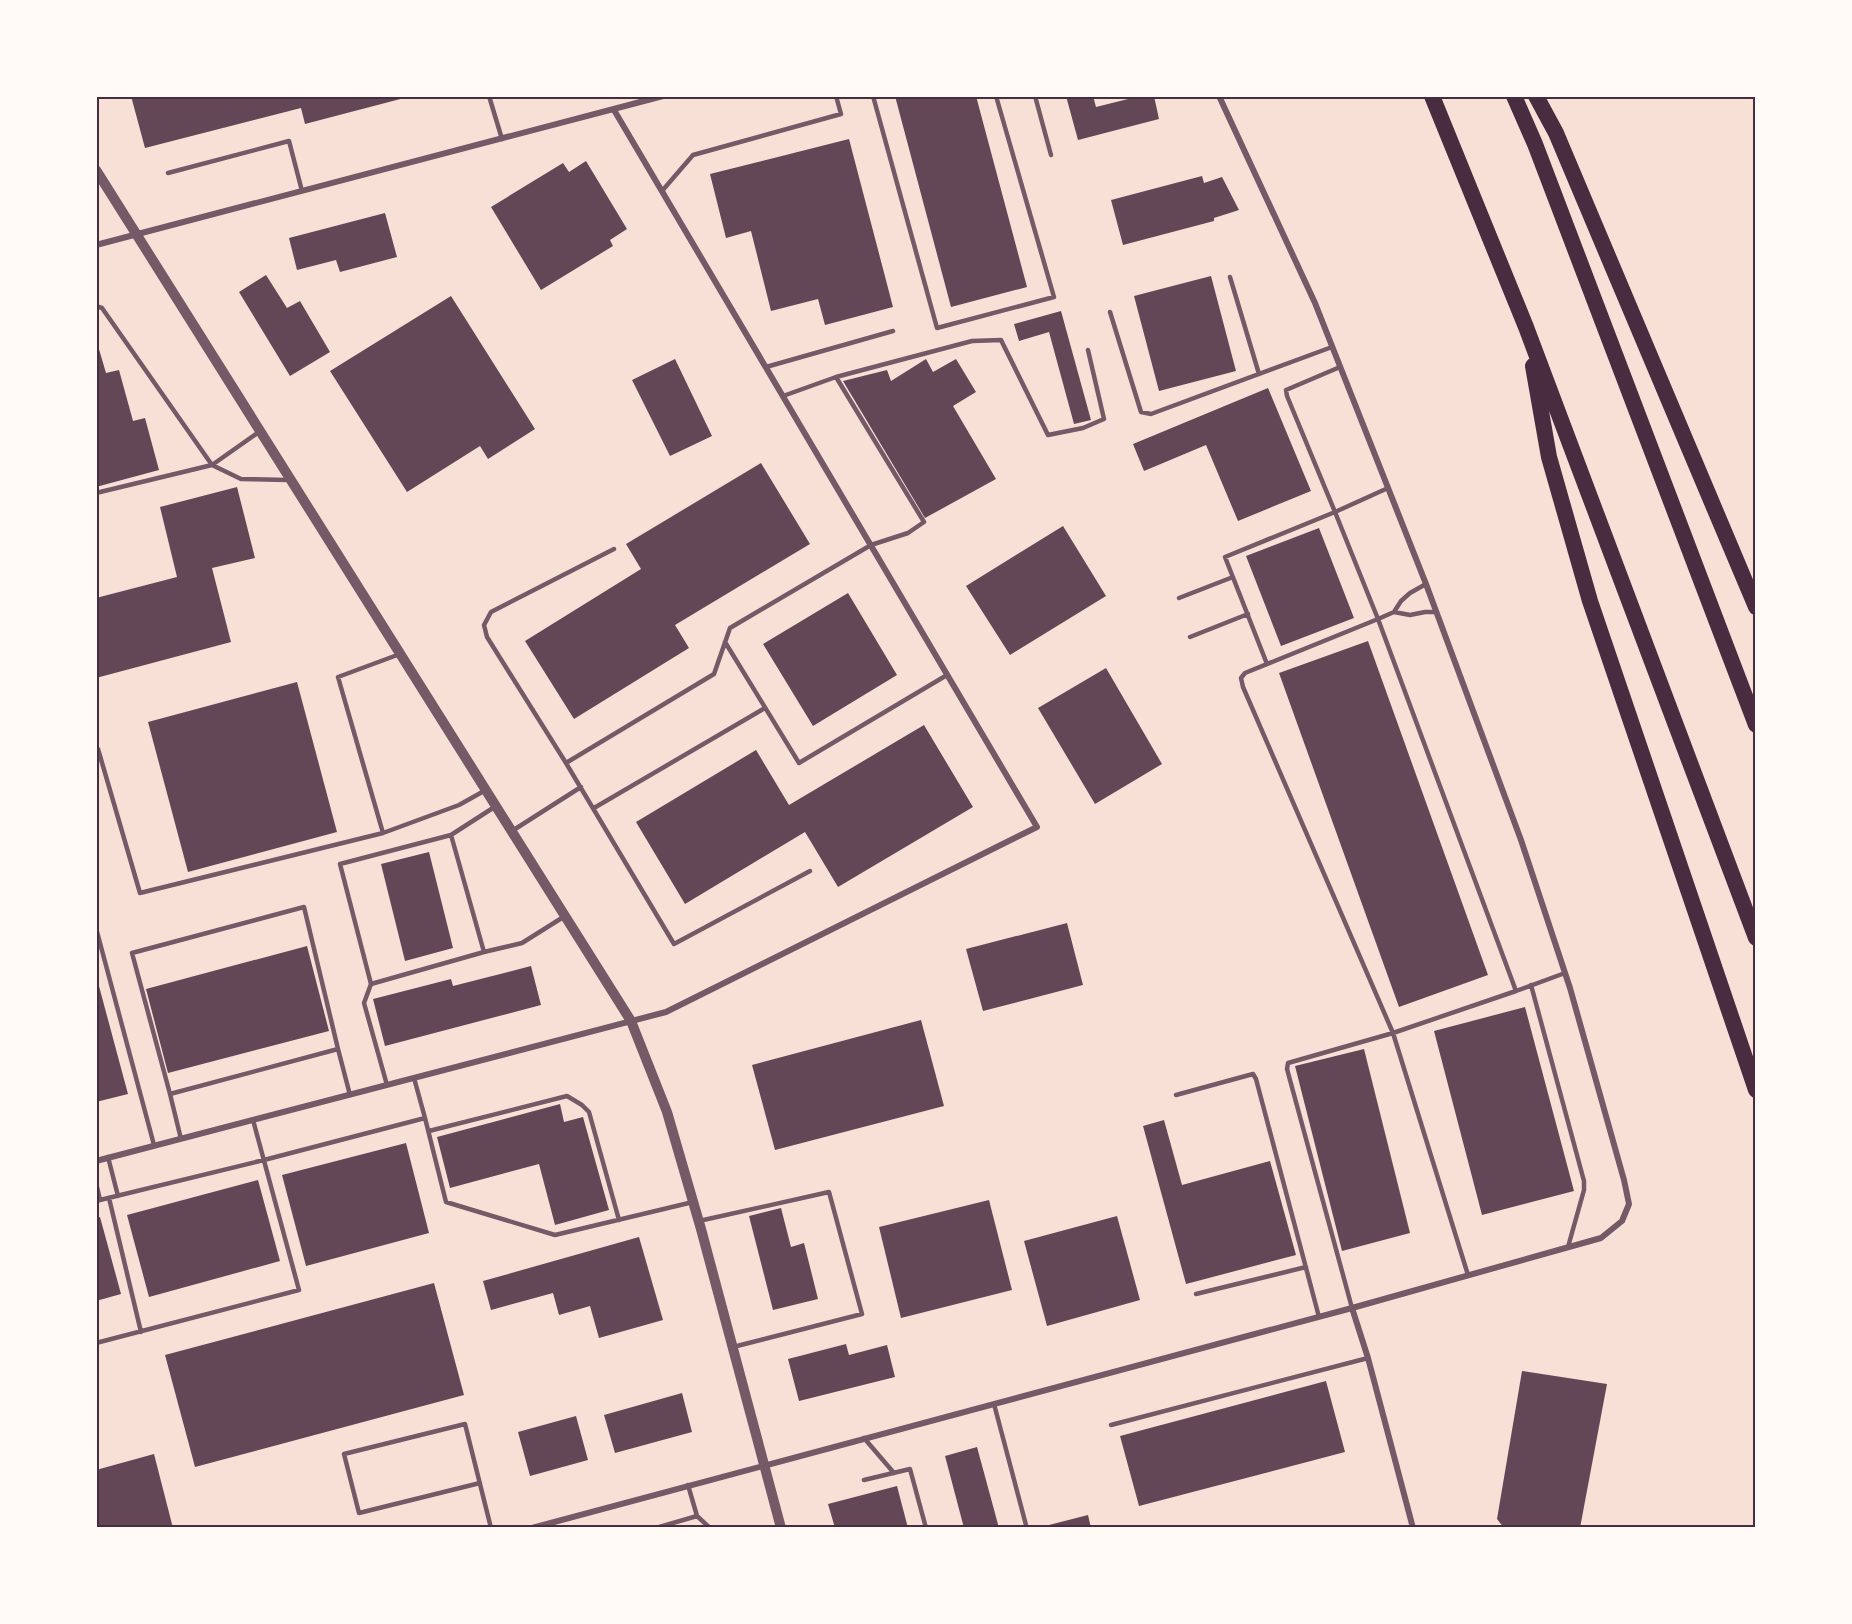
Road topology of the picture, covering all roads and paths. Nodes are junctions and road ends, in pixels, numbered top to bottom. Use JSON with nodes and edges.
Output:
{"nodes":[{"id":1,"x":489,"y":96,"type":"edge"},
{"id":2,"x":663,"y":96,"type":"edge"},
{"id":3,"x":836,"y":96,"type":"edge"},
{"id":4,"x":873,"y":96,"type":"edge"},
{"id":5,"x":996,"y":96,"type":"edge"},
{"id":6,"x":1035,"y":96,"type":"edge"},
{"id":7,"x":1219,"y":96,"type":"edge"},
{"id":8,"x":1432,"y":96,"type":"edge"},
{"id":9,"x":1515,"y":96,"type":"edge"},
{"id":10,"x":1536,"y":96,"type":"edge"},
{"id":11,"x":614,"y":110,"type":"junction"},
{"id":12,"x":502,"y":139,"type":"junction"},
{"id":13,"x":1051,"y":155,"type":"dead end"},
{"id":14,"x":96,"y":170,"type":"edge"},
{"id":15,"x":168,"y":173,"type":"dead end"},
{"id":16,"x":302,"y":191,"type":"junction"},
{"id":17,"x":662,"y":191,"type":"junction"},
{"id":18,"x":136,"y":234,"type":"junction"},
{"id":19,"x":96,"y":245,"type":"edge"},
{"id":20,"x":1230,"y":277,"type":"dead end"},
{"id":21,"x":96,"y":306,"type":"edge"},
{"id":22,"x":1110,"y":312,"type":"dead end"},
{"id":23,"x":1526,"y":327,"type":"junction"},
{"id":24,"x":893,"y":331,"type":"dead end"},
{"id":25,"x":1332,"y":347,"type":"junction"},
{"id":26,"x":1088,"y":350,"type":"dead end"},
{"id":27,"x":765,"y":367,"type":"junction"},
{"id":28,"x":1340,"y":367,"type":"junction"},
{"id":29,"x":1259,"y":374,"type":"junction"},
{"id":30,"x":836,"y":377,"type":"junction"},
{"id":31,"x":783,"y":396,"type":"junction"},
{"id":32,"x":260,"y":431,"type":"junction"},
{"id":33,"x":212,"y":465,"type":"junction"},
{"id":34,"x":291,"y":480,"type":"junction"},
{"id":35,"x":1388,"y":488,"type":"junction"},
{"id":36,"x":96,"y":493,"type":"edge"},
{"id":37,"x":1335,"y":512,"type":"junction"},
{"id":38,"x":871,"y":545,"type":"junction"},
{"id":39,"x":614,"y":549,"type":"dead end"},
{"id":40,"x":1233,"y":577,"type":"junction"},
{"id":41,"x":1426,"y":584,"type":"junction"},
{"id":42,"x":1179,"y":598,"type":"dead end"},
{"id":43,"x":1756,"y":607,"type":"edge"},
{"id":44,"x":1394,"y":612,"type":"junction"},
{"id":45,"x":1436,"y":612,"type":"junction"},
{"id":46,"x":1248,"y":614,"type":"junction"},
{"id":47,"x":1378,"y":620,"type":"junction"},
{"id":48,"x":1190,"y":637,"type":"dead end"},
{"id":49,"x":725,"y":642,"type":"junction"},
{"id":50,"x":400,"y":654,"type":"junction"},
{"id":51,"x":1267,"y":664,"type":"junction"},
{"id":52,"x":947,"y":675,"type":"junction"},
{"id":53,"x":765,"y":708,"type":"junction"},
{"id":54,"x":1756,"y":725,"type":"edge"},
{"id":55,"x":98,"y":749,"type":"dead end"},
{"id":56,"x":566,"y":763,"type":"junction"},
{"id":57,"x":581,"y":787,"type":"junction"},
{"id":58,"x":485,"y":790,"type":"junction"},
{"id":59,"x":496,"y":806,"type":"junction"},
{"id":60,"x":594,"y":808,"type":"junction"},
{"id":61,"x":511,"y":831,"type":"junction"},
{"id":62,"x":383,"y":833,"type":"junction"},
{"id":63,"x":451,"y":835,"type":"junction"},
{"id":64,"x":810,"y":871,"type":"dead end"},
{"id":65,"x":565,"y":916,"type":"junction"},
{"id":66,"x":96,"y":928,"type":"edge"},
{"id":67,"x":1756,"y":938,"type":"edge"},
{"id":68,"x":484,"y":952,"type":"junction"},
{"id":69,"x":1565,"y":973,"type":"junction"},
{"id":70,"x":371,"y":984,"type":"junction"},
{"id":71,"x":1531,"y":985,"type":"junction"},
{"id":72,"x":1516,"y":991,"type":"junction"},
{"id":73,"x":631,"y":1021,"type":"junction"},
{"id":74,"x":1393,"y":1033,"type":"junction"},
{"id":75,"x":338,"y":1049,"type":"junction"},
{"id":76,"x":414,"y":1078,"type":"junction"},
{"id":77,"x":387,"y":1085,"type":"junction"},
{"id":78,"x":1756,"y":1090,"type":"edge"},
{"id":79,"x":170,"y":1094,"type":"junction"},
{"id":80,"x":350,"y":1095,"type":"junction"},
{"id":81,"x":1176,"y":1095,"type":"dead end"},
{"id":82,"x":425,"y":1118,"type":"junction"},
{"id":83,"x":253,"y":1120,"type":"junction"},
{"id":84,"x":429,"y":1131,"type":"junction"},
{"id":85,"x":181,"y":1138,"type":"junction"},
{"id":86,"x":154,"y":1145,"type":"junction"},
{"id":87,"x":108,"y":1157,"type":"junction"},
{"id":88,"x":264,"y":1160,"type":"junction"},
{"id":89,"x":96,"y":1161,"type":"edge"},
{"id":90,"x":96,"y":1183,"type":"edge"},
{"id":91,"x":118,"y":1196,"type":"junction"},
{"id":92,"x":109,"y":1198,"type":"junction"},
{"id":93,"x":98,"y":1201,"type":"edge"},
{"id":94,"x":693,"y":1202,"type":"junction"},
{"id":95,"x":619,"y":1220,"type":"junction"},
{"id":96,"x":699,"y":1221,"type":"junction"},
{"id":97,"x":1568,"y":1247,"type":"junction"},
{"id":98,"x":1306,"y":1267,"type":"junction"},
{"id":99,"x":1468,"y":1275,"type":"junction"},
{"id":100,"x":1196,"y":1294,"type":"dead end"},
{"id":101,"x":1352,"y":1308,"type":"junction"},
{"id":102,"x":1319,"y":1317,"type":"junction"},
{"id":103,"x":141,"y":1332,"type":"junction"},
{"id":104,"x":96,"y":1343,"type":"edge"},
{"id":105,"x":733,"y":1347,"type":"junction"},
{"id":106,"x":1368,"y":1358,"type":"junction"},
{"id":107,"x":994,"y":1404,"type":"junction"},
{"id":108,"x":1111,"y":1425,"type":"dead end"},
{"id":109,"x":864,"y":1438,"type":"junction"},
{"id":110,"x":764,"y":1464,"type":"junction"},
{"id":111,"x":894,"y":1473,"type":"junction"},
{"id":112,"x":864,"y":1480,"type":"dead end"},
{"id":113,"x":480,"y":1483,"type":"junction"},
{"id":114,"x":688,"y":1485,"type":"junction"},
{"id":115,"x":697,"y":1516,"type":"junction"},
{"id":116,"x":1026,"y":1525,"type":"dead end"},
{"id":117,"x":544,"y":1526,"type":"edge"},
{"id":118,"x":491,"y":1528,"type":"edge"},
{"id":119,"x":532,"y":1528,"type":"edge"},
{"id":120,"x":656,"y":1528,"type":"edge"},
{"id":121,"x":710,"y":1528,"type":"edge"},
{"id":122,"x":781,"y":1528,"type":"edge"},
{"id":123,"x":927,"y":1528,"type":"edge"},
{"id":124,"x":1413,"y":1528,"type":"edge"}],
"edges":[{"from":1,"to":12,"type":"lane"},
{"from":2,"to":11,"type":"street"},
{"from":3,"to":17,"type":"lane"},
{"from":4,"to":5,"type":"lane"},
{"from":6,"to":13,"type":"lane"},
{"from":7,"to":25,"type":"street"},
{"from":8,"to":23,"type":"highway"},
{"from":9,"to":54,"type":"highway"},
{"from":10,"to":43,"type":"highway"},
{"from":11,"to":12,"type":"street"},
{"from":11,"to":17,"type":"street"},
{"from":12,"to":16,"type":"street"},
{"from":14,"to":18,"type":"street"},
{"from":15,"to":16,"type":"lane"},
{"from":16,"to":18,"type":"street"},
{"from":17,"to":27,"type":"street"},
{"from":18,"to":19,"type":"street"},
{"from":18,"to":32,"type":"street"},
{"from":20,"to":29,"type":"lane"},
{"from":21,"to":33,"type":"lane"},
{"from":22,"to":29,"type":"lane"},
{"from":23,"to":67,"type":"highway"},
{"from":23,"to":78,"type":"highway"},
{"from":24,"to":27,"type":"lane"},
{"from":25,"to":28,"type":"street"},
{"from":25,"to":29,"type":"lane"},
{"from":26,"to":30,"type":"lane"},
{"from":27,"to":31,"type":"street"},
{"from":28,"to":35,"type":"street"},
{"from":28,"to":37,"type":"lane"},
{"from":30,"to":31,"type":"lane"},
{"from":30,"to":38,"type":"lane"},
{"from":31,"to":38,"type":"street"},
{"from":32,"to":33,"type":"lane"},
{"from":32,"to":34,"type":"street"},
{"from":33,"to":34,"type":"lane"},
{"from":33,"to":36,"type":"lane"},
{"from":34,"to":50,"type":"street"},
{"from":35,"to":37,"type":"lane"},
{"from":35,"to":41,"type":"street"},
{"from":37,"to":40,"type":"lane"},
{"from":37,"to":47,"type":"lane"},
{"from":38,"to":49,"type":"lane"},
{"from":38,"to":52,"type":"street"},
{"from":39,"to":56,"type":"lane"},
{"from":40,"to":42,"type":"lane"},
{"from":40,"to":46,"type":"lane"},
{"from":41,"to":44,"type":"lane"},
{"from":41,"to":45,"type":"street"},
{"from":44,"to":45,"type":"lane"},
{"from":44,"to":47,"type":"lane"},
{"from":45,"to":69,"type":"street"},
{"from":46,"to":48,"type":"lane"},
{"from":46,"to":51,"type":"lane"},
{"from":47,"to":51,"type":"lane"},
{"from":47,"to":72,"type":"lane"},
{"from":49,"to":53,"type":"lane"},
{"from":49,"to":56,"type":"lane"},
{"from":50,"to":58,"type":"street"},
{"from":50,"to":62,"type":"lane"},
{"from":51,"to":74,"type":"lane"},
{"from":52,"to":53,"type":"lane"},
{"from":52,"to":73,"type":"street"},
{"from":53,"to":60,"type":"lane"},
{"from":55,"to":62,"type":"lane"},
{"from":56,"to":57,"type":"lane"},
{"from":57,"to":60,"type":"lane"},
{"from":57,"to":61,"type":"lane"},
{"from":58,"to":59,"type":"street"},
{"from":58,"to":62,"type":"lane"},
{"from":59,"to":61,"type":"street"},
{"from":59,"to":63,"type":"lane"},
{"from":60,"to":64,"type":"lane"},
{"from":61,"to":65,"type":"street"},
{"from":63,"to":68,"type":"lane"},
{"from":63,"to":70,"type":"lane"},
{"from":65,"to":68,"type":"lane"},
{"from":65,"to":73,"type":"street"},
{"from":66,"to":86,"type":"lane"},
{"from":68,"to":70,"type":"lane"},
{"from":69,"to":71,"type":"lane"},
{"from":69,"to":97,"type":"street"},
{"from":70,"to":77,"type":"lane"},
{"from":71,"to":72,"type":"lane"},
{"from":71,"to":97,"type":"lane"},
{"from":72,"to":74,"type":"lane"},
{"from":73,"to":76,"type":"street"},
{"from":73,"to":94,"type":"street"},
{"from":74,"to":99,"type":"lane"},
{"from":74,"to":101,"type":"lane"},
{"from":75,"to":79,"type":"lane"},
{"from":75,"to":79,"type":"lane"},
{"from":75,"to":80,"type":"lane"},
{"from":76,"to":77,"type":"street"},
{"from":76,"to":82,"type":"lane"},
{"from":77,"to":80,"type":"street"},
{"from":79,"to":85,"type":"lane"},
{"from":80,"to":83,"type":"street"},
{"from":81,"to":98,"type":"lane"},
{"from":82,"to":84,"type":"lane"},
{"from":82,"to":88,"type":"lane"},
{"from":83,"to":85,"type":"street"},
{"from":83,"to":88,"type":"lane"},
{"from":84,"to":95,"type":"lane"},
{"from":84,"to":95,"type":"lane"},
{"from":85,"to":86,"type":"street"},
{"from":86,"to":87,"type":"street"},
{"from":87,"to":89,"type":"street"},
{"from":87,"to":91,"type":"lane"},
{"from":88,"to":91,"type":"lane"},
{"from":88,"to":103,"type":"lane"},
{"from":90,"to":93,"type":"lane"},
{"from":91,"to":92,"type":"lane"},
{"from":92,"to":93,"type":"lane"},
{"from":92,"to":103,"type":"lane"},
{"from":94,"to":95,"type":"lane"},
{"from":94,"to":96,"type":"street"},
{"from":96,"to":105,"type":"street"},
{"from":96,"to":105,"type":"lane"},
{"from":97,"to":99,"type":"street"},
{"from":98,"to":100,"type":"lane"},
{"from":98,"to":102,"type":"lane"},
{"from":99,"to":101,"type":"street"},
{"from":101,"to":102,"type":"street"},
{"from":101,"to":106,"type":"street"},
{"from":102,"to":107,"type":"street"},
{"from":103,"to":104,"type":"lane"},
{"from":105,"to":110,"type":"street"},
{"from":106,"to":108,"type":"lane"},
{"from":106,"to":124,"type":"street"},
{"from":107,"to":109,"type":"street"},
{"from":107,"to":116,"type":"lane"},
{"from":109,"to":110,"type":"street"},
{"from":109,"to":111,"type":"lane"},
{"from":110,"to":114,"type":"street"},
{"from":110,"to":122,"type":"street"},
{"from":111,"to":112,"type":"lane"},
{"from":111,"to":123,"type":"lane"},
{"from":113,"to":113,"type":"lane"},
{"from":113,"to":118,"type":"lane"},
{"from":114,"to":115,"type":"lane"},
{"from":114,"to":117,"type":"street"},
{"from":115,"to":120,"type":"lane"},
{"from":115,"to":121,"type":"lane"},
{"from":117,"to":119,"type":"street"}]}
